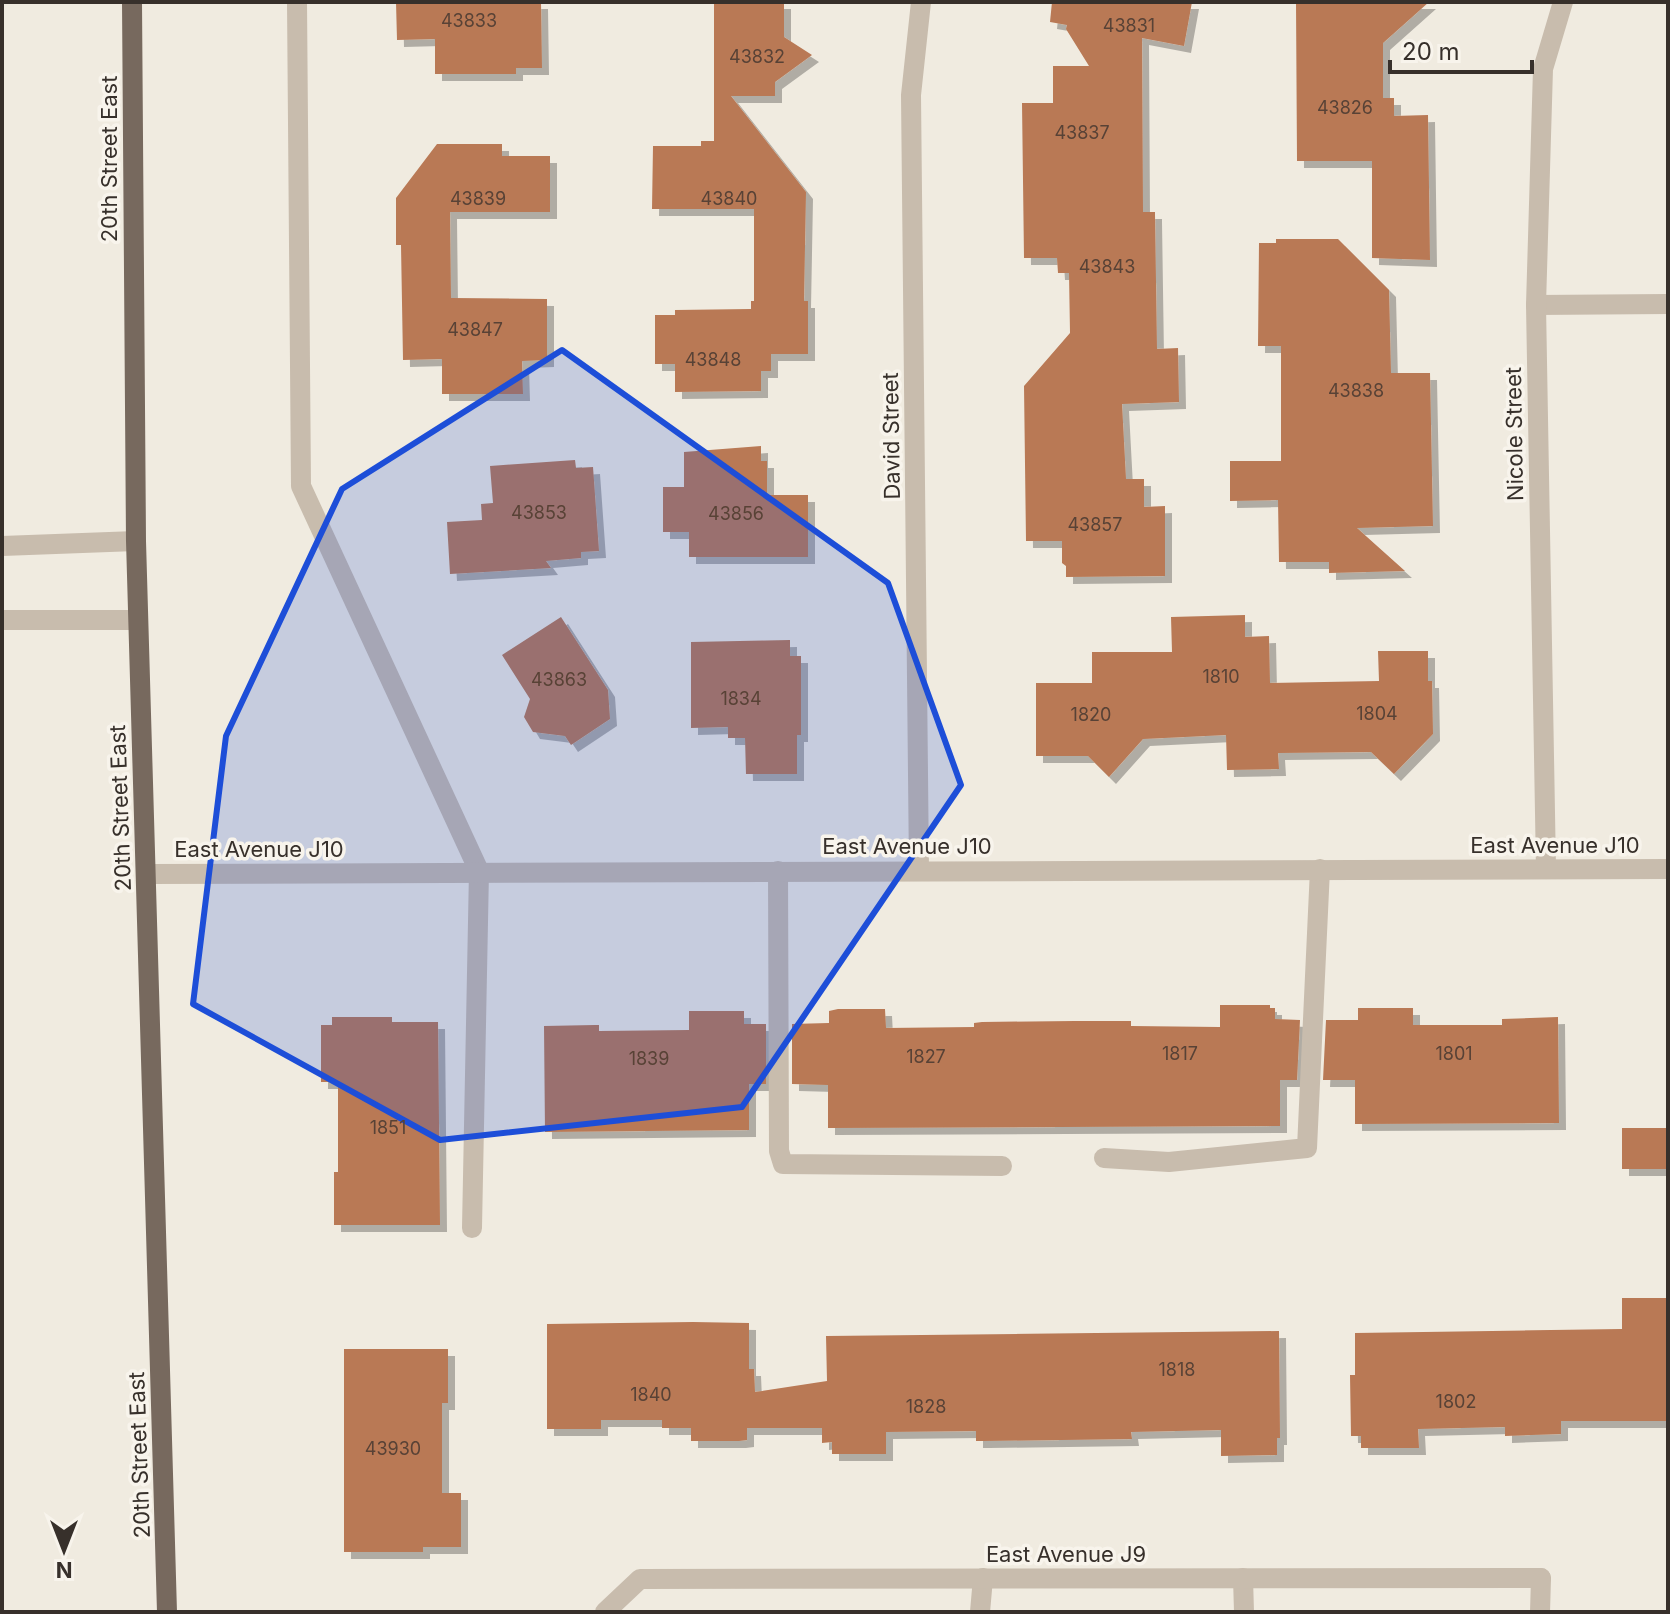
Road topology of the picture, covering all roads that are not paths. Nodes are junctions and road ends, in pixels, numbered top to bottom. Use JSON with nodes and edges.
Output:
{"nodes":[{"id":1,"x":132,"y":2,"type":"edge"},
{"id":2,"x":297,"y":2,"type":"edge"},
{"id":3,"x":921,"y":2,"type":"edge"},
{"id":4,"x":1563,"y":2,"type":"edge"},
{"id":5,"x":1668,"y":304,"type":"edge"},
{"id":6,"x":1536,"y":305,"type":"junction"},
{"id":7,"x":136,"y":541,"type":"junction"},
{"id":8,"x":2,"y":546,"type":"edge"},
{"id":9,"x":2,"y":620,"type":"edge"},
{"id":10,"x":138,"y":620,"type":"junction"},
{"id":11,"x":1320,"y":869,"type":"junction"},
{"id":12,"x":1546,"y":869,"type":"junction"},
{"id":13,"x":1668,"y":869,"type":"edge"},
{"id":14,"x":479,"y":871,"type":"junction"},
{"id":15,"x":778,"y":871,"type":"junction"},
{"id":16,"x":919,"y":871,"type":"junction"},
{"id":17,"x":147,"y":874,"type":"junction"},
{"id":18,"x":1104,"y":1158,"type":"dead end"},
{"id":19,"x":1002,"y":1166,"type":"dead end"},
{"id":20,"x":472,"y":1228,"type":"dead end"},
{"id":21,"x":983,"y":1578,"type":"junction"},
{"id":22,"x":1243,"y":1578,"type":"junction"},
{"id":23,"x":167,"y":1612,"type":"edge"},
{"id":24,"x":605,"y":1612,"type":"edge"},
{"id":25,"x":980,"y":1612,"type":"edge"},
{"id":26,"x":1244,"y":1612,"type":"edge"},
{"id":27,"x":1540,"y":1612,"type":"edge"}],
"edges":[{"from":1,"to":7,"type":"main road","name":"20th Street East"},
{"from":2,"to":14,"type":"street"},
{"from":3,"to":16,"type":"street","name":"David Street"},
{"from":4,"to":6,"type":"street","name":"Nicole Street"},
{"from":5,"to":6,"type":"street"},
{"from":6,"to":12,"type":"street","name":"Nicole Street"},
{"from":7,"to":8,"type":"street"},
{"from":7,"to":10,"type":"main road","name":"20th Street East"},
{"from":9,"to":10,"type":"street"},
{"from":10,"to":17,"type":"main road","name":"20th Street East"},
{"from":11,"to":12,"type":"street","name":"East Avenue J10"},
{"from":11,"to":16,"type":"street","name":"East Avenue J10"},
{"from":11,"to":18,"type":"street"},
{"from":12,"to":13,"type":"street","name":"East Avenue J10"},
{"from":14,"to":15,"type":"street","name":"East Avenue J10"},
{"from":14,"to":17,"type":"street","name":"East Avenue J10"},
{"from":14,"to":20,"type":"street"},
{"from":15,"to":16,"type":"street","name":"East Avenue J10"},
{"from":15,"to":19,"type":"street"},
{"from":17,"to":23,"type":"main road","name":"20th Street East"},
{"from":21,"to":22,"type":"street","name":"East Avenue J9"},
{"from":21,"to":24,"type":"street","name":"East Avenue J9"},
{"from":21,"to":25,"type":"street"},
{"from":22,"to":26,"type":"street"},
{"from":22,"to":27,"type":"street","name":"East Avenue J9"}]}
